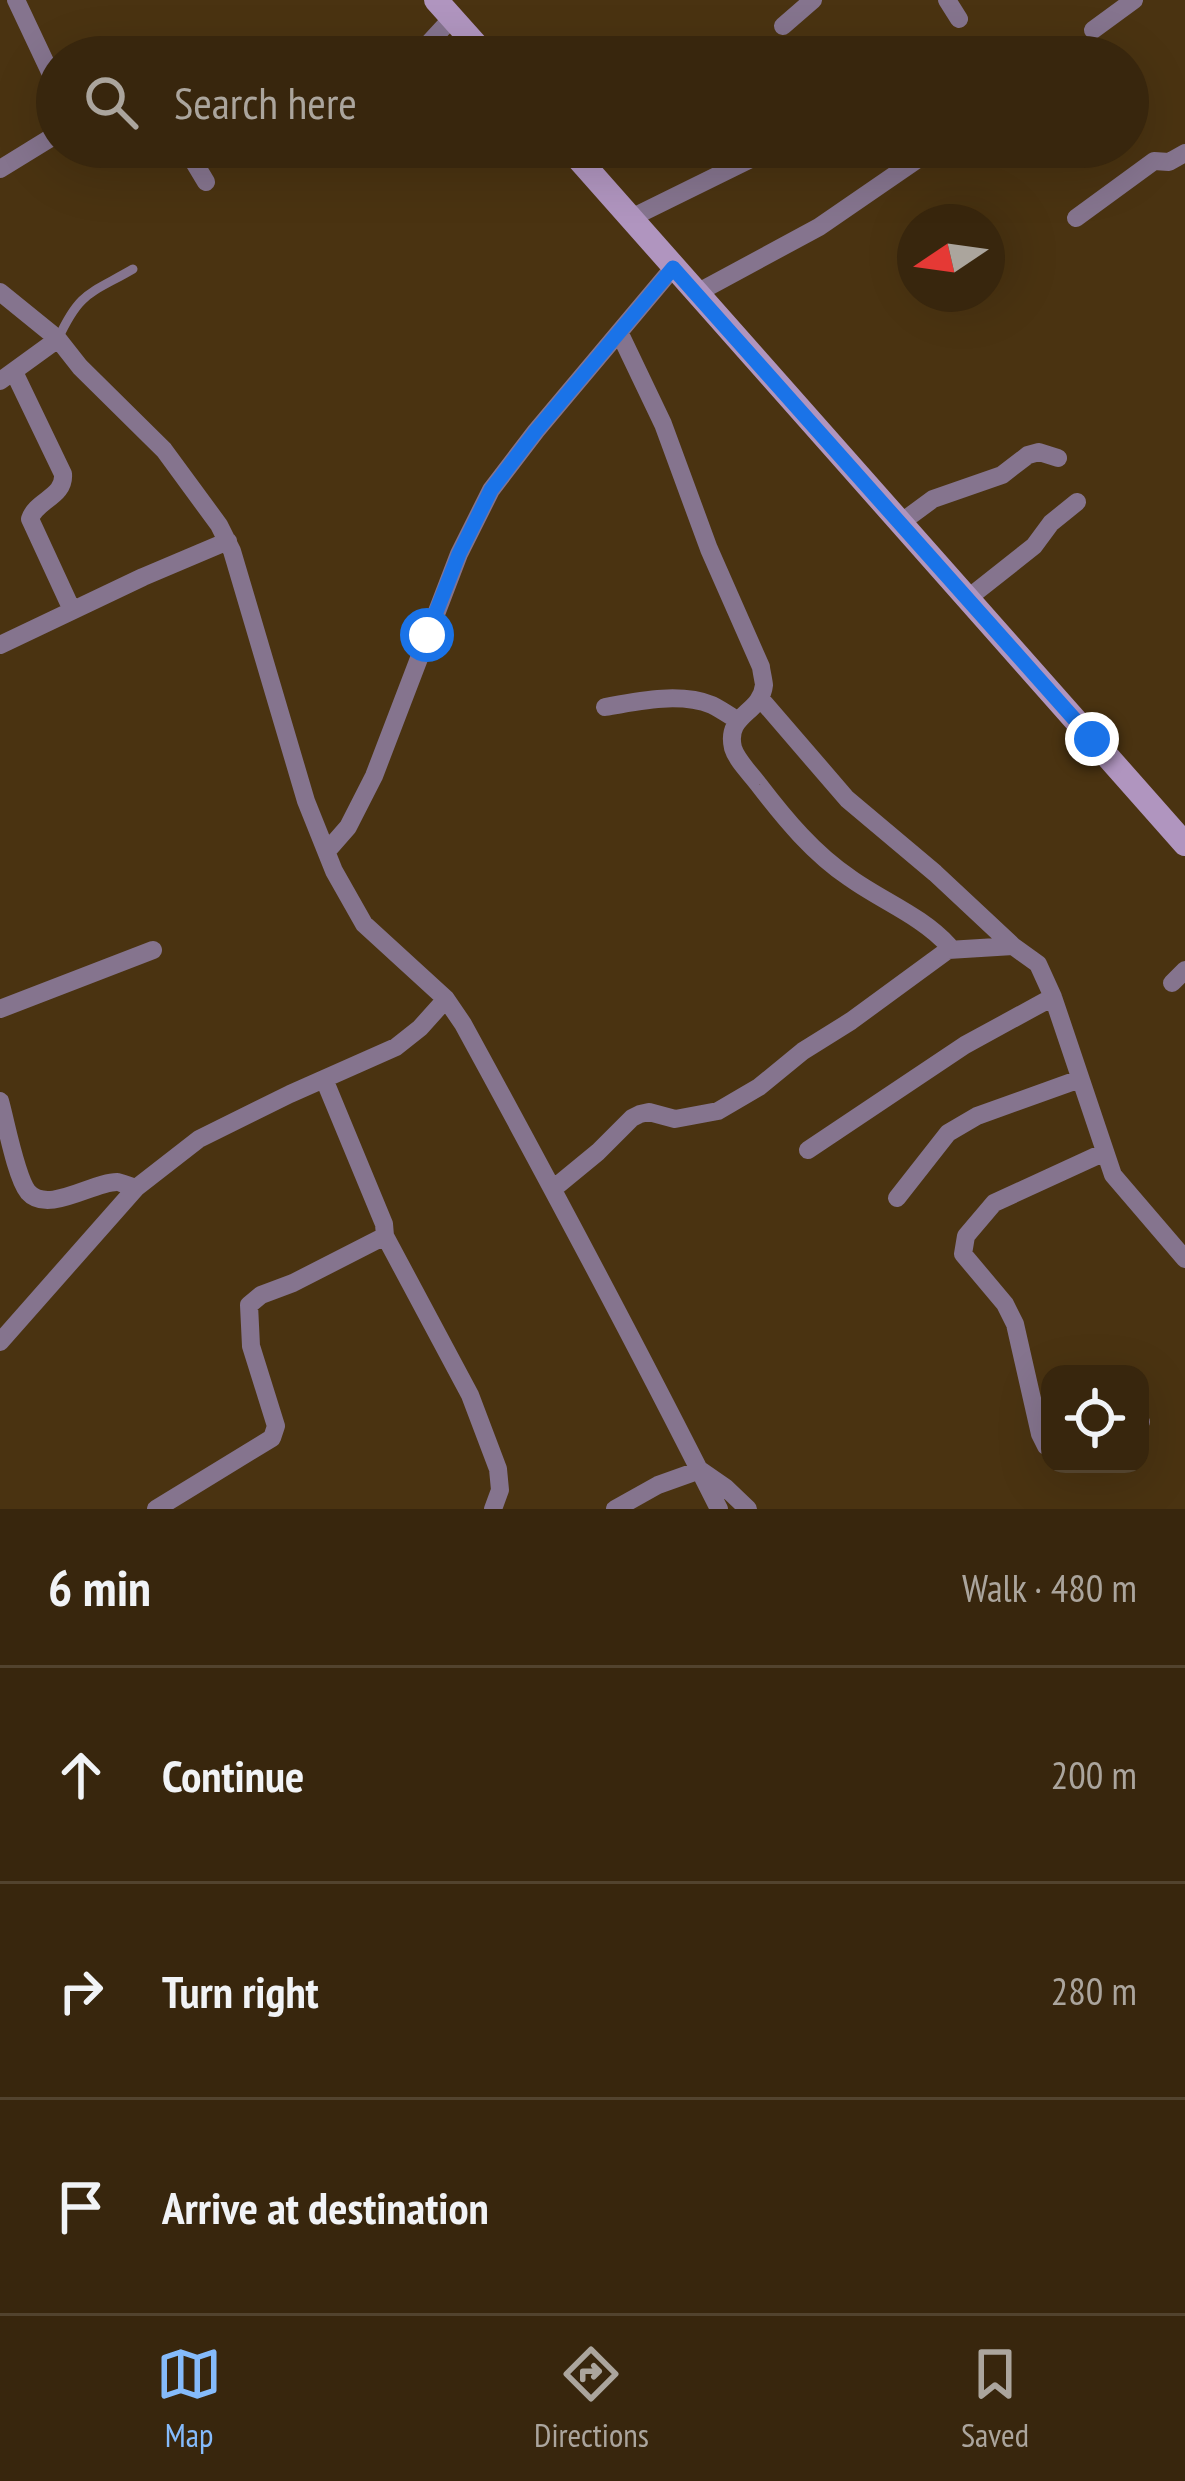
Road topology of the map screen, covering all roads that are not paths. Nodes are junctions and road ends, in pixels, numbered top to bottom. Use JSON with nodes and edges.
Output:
{"nodes":[{"id":1,"x":16,"y":0,"type":"edge"},
{"id":2,"x":813,"y":0,"type":"edge"},
{"id":3,"x":947,"y":0,"type":"edge"},
{"id":4,"x":1134,"y":0,"type":"edge"},
{"id":5,"x":444,"y":9,"type":"edge"},
{"id":6,"x":959,"y":19,"type":"dead end"},
{"id":7,"x":783,"y":26,"type":"dead end"},
{"id":8,"x":1093,"y":30,"type":"dead end"},
{"id":9,"x":428,"y":36,"type":"edge"},
{"id":10,"x":468,"y":36,"type":"edge"},
{"id":11,"x":36,"y":42,"type":"edge"},
{"id":12,"x":36,"y":147,"type":"edge"},
{"id":13,"x":1185,"y":153,"type":"edge"},
{"id":14,"x":1149,"y":165,"type":"edge"},
{"id":15,"x":198,"y":168,"type":"edge"},
{"id":16,"x":587,"y":168,"type":"edge"},
{"id":17,"x":732,"y":168,"type":"edge"},
{"id":18,"x":905,"y":168,"type":"edge"},
{"id":19,"x":1144,"y":168,"type":"edge"},
{"id":20,"x":0,"y":169,"type":"edge"},
{"id":21,"x":206,"y":182,"type":"dead end"},
{"id":22,"x":631,"y":218,"type":"junction"},
{"id":23,"x":1076,"y":218,"type":"dead end"},
{"id":24,"x":673,"y":268,"type":"junction"},
{"id":25,"x":133,"y":269,"type":"dead end"},
{"id":26,"x":0,"y":292,"type":"edge"},
{"id":27,"x":695,"y":293,"type":"junction"},
{"id":28,"x":620,"y":334,"type":"junction"},
{"id":29,"x":58,"y":339,"type":"junction"},
{"id":30,"x":7,"y":377,"type":"edge"},
{"id":31,"x":1058,"y":458,"type":"dead end"},
{"id":32,"x":1077,"y":502,"type":"dead end"},
{"id":33,"x":899,"y":524,"type":"junction"},
{"id":34,"x":228,"y":541,"type":"junction"},
{"id":35,"x":967,"y":599,"type":"junction"},
{"id":36,"x":72,"y":610,"type":"junction"},
{"id":37,"x":0,"y":645,"type":"edge"},
{"id":38,"x":760,"y":698,"type":"junction"},
{"id":39,"x":605,"y":707,"type":"dead end"},
{"id":40,"x":737,"y":720,"type":"junction"},
{"id":41,"x":1185,"y":844,"type":"edge"},
{"id":42,"x":327,"y":851,"type":"junction"},
{"id":43,"x":1013,"y":946,"type":"junction"},
{"id":44,"x":153,"y":950,"type":"dead end"},
{"id":45,"x":948,"y":950,"type":"junction"},
{"id":46,"x":1052,"y":998,"type":"junction"},
{"id":47,"x":446,"y":999,"type":"junction"},
{"id":48,"x":0,"y":1009,"type":"edge"},
{"id":49,"x":324,"y":1079,"type":"junction"},
{"id":50,"x":1080,"y":1079,"type":"junction"},
{"id":51,"x":0,"y":1101,"type":"edge"},
{"id":52,"x":808,"y":1150,"type":"dead end"},
{"id":53,"x":1106,"y":1152,"type":"junction"},
{"id":54,"x":136,"y":1188,"type":"junction"},
{"id":55,"x":553,"y":1189,"type":"junction"},
{"id":56,"x":897,"y":1198,"type":"dead end"},
{"id":57,"x":385,"y":1236,"type":"junction"},
{"id":58,"x":1185,"y":1259,"type":"edge"},
{"id":59,"x":0,"y":1342,"type":"edge"},
{"id":60,"x":1041,"y":1436,"type":"edge"},
{"id":61,"x":700,"y":1470,"type":"junction"},
{"id":62,"x":156,"y":1509,"type":"edge"},
{"id":63,"x":493,"y":1509,"type":"edge"},
{"id":64,"x":615,"y":1509,"type":"edge"},
{"id":65,"x":719,"y":1509,"type":"edge"},
{"id":66,"x":748,"y":1509,"type":"edge"}],
"edges":[{"from":1,"to":11,"type":"street"},
{"from":2,"to":7,"type":"street"},
{"from":3,"to":6,"type":"street"},
{"from":4,"to":8,"type":"street"},
{"from":5,"to":9,"type":"street"},
{"from":5,"to":10,"type":"main road"},
{"from":12,"to":20,"type":"street"},
{"from":13,"to":14,"type":"street"},
{"from":15,"to":21,"type":"street"},
{"from":16,"to":22,"type":"main road"},
{"from":17,"to":22,"type":"street"},
{"from":18,"to":27,"type":"street"},
{"from":19,"to":23,"type":"street"},
{"from":22,"to":24,"type":"main road"},
{"from":24,"to":27,"type":"main road"},
{"from":24,"to":28,"type":"street"},
{"from":25,"to":29,"type":"lane"},
{"from":26,"to":29,"type":"street"},
{"from":27,"to":33,"type":"main road"},
{"from":28,"to":38,"type":"street"},
{"from":28,"to":42,"type":"street"},
{"from":29,"to":30,"type":"street"},
{"from":29,"to":34,"type":"street"},
{"from":30,"to":36,"type":"street"},
{"from":31,"to":33,"type":"street"},
{"from":32,"to":35,"type":"street"},
{"from":33,"to":35,"type":"main road"},
{"from":34,"to":36,"type":"street"},
{"from":34,"to":42,"type":"street"},
{"from":35,"to":41,"type":"main road"},
{"from":36,"to":37,"type":"street"},
{"from":38,"to":40,"type":"street"},
{"from":38,"to":43,"type":"street"},
{"from":39,"to":40,"type":"street"},
{"from":40,"to":45,"type":"street"},
{"from":42,"to":47,"type":"street"},
{"from":43,"to":45,"type":"street"},
{"from":43,"to":46,"type":"street"},
{"from":44,"to":48,"type":"street"},
{"from":45,"to":55,"type":"street"},
{"from":46,"to":50,"type":"street"},
{"from":46,"to":52,"type":"street"},
{"from":47,"to":49,"type":"street"},
{"from":47,"to":55,"type":"street"},
{"from":49,"to":54,"type":"street"},
{"from":49,"to":57,"type":"street"},
{"from":50,"to":53,"type":"street"},
{"from":50,"to":56,"type":"street"},
{"from":51,"to":54,"type":"street"},
{"from":53,"to":58,"type":"street"},
{"from":53,"to":60,"type":"street"},
{"from":54,"to":59,"type":"street"},
{"from":55,"to":61,"type":"street"},
{"from":57,"to":62,"type":"street"},
{"from":57,"to":63,"type":"street"},
{"from":61,"to":64,"type":"street"},
{"from":61,"to":65,"type":"street"},
{"from":61,"to":66,"type":"street"}]}
